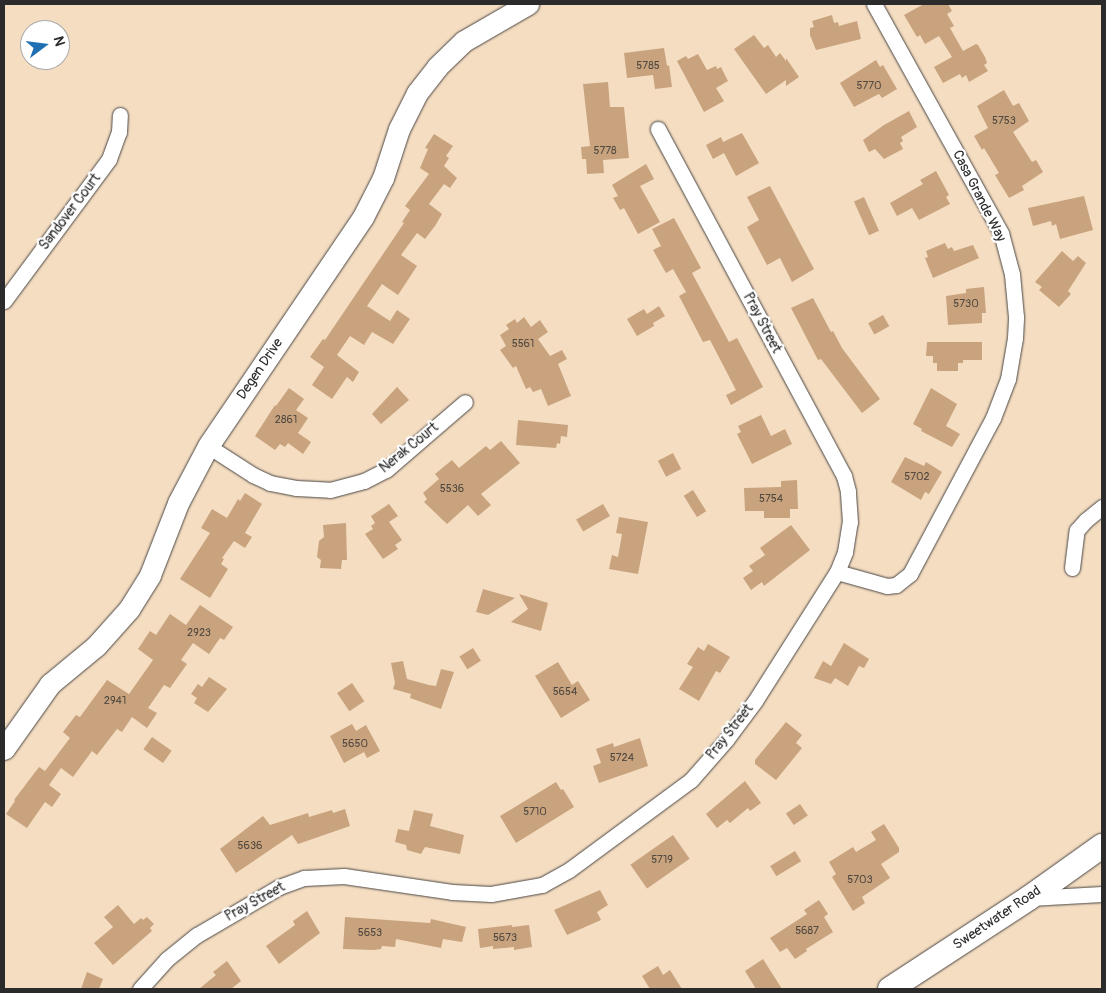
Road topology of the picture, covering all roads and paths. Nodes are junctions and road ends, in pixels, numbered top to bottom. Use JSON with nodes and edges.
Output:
{"nodes":[{"id":1,"x":528,"y":4,"type":"edge"},
{"id":2,"x":874,"y":4,"type":"edge"},
{"id":3,"x":120,"y":116,"type":"dead end"},
{"id":4,"x":658,"y":129,"type":"dead end"},
{"id":5,"x":4,"y":301,"type":"edge"},
{"id":6,"x":465,"y":402,"type":"dead end"},
{"id":7,"x":208,"y":446,"type":"junction"},
{"id":8,"x":1102,"y":507,"type":"edge"},
{"id":9,"x":1072,"y":568,"type":"dead end"},
{"id":10,"x":837,"y":572,"type":"junction"},
{"id":11,"x":4,"y":749,"type":"edge"},
{"id":12,"x":1102,"y":846,"type":"edge"},
{"id":13,"x":1102,"y":894,"type":"edge"},
{"id":14,"x":1029,"y":898,"type":"junction"},
{"id":15,"x":140,"y":989,"type":"edge"},
{"id":16,"x":890,"y":989,"type":"edge"}],
"edges":[{"from":1,"to":7,"type":"street","name":"Degen Drive"},
{"from":2,"to":10,"type":"street","name":"Casa Grande Way"},
{"from":3,"to":5,"type":"street","name":"Sandover Court"},
{"from":4,"to":10,"type":"street","name":"Pray Street"},
{"from":6,"to":7,"type":"street","name":"Nerak Court"},
{"from":7,"to":11,"type":"street","name":"Degen Drive"},
{"from":8,"to":9,"type":"street"},
{"from":10,"to":15,"type":"street","name":"Pray Street"},
{"from":12,"to":14,"type":"main road","name":"Sweetwater Road"},
{"from":13,"to":14,"type":"street"},
{"from":14,"to":16,"type":"main road","name":"Sweetwater Road"}]}
